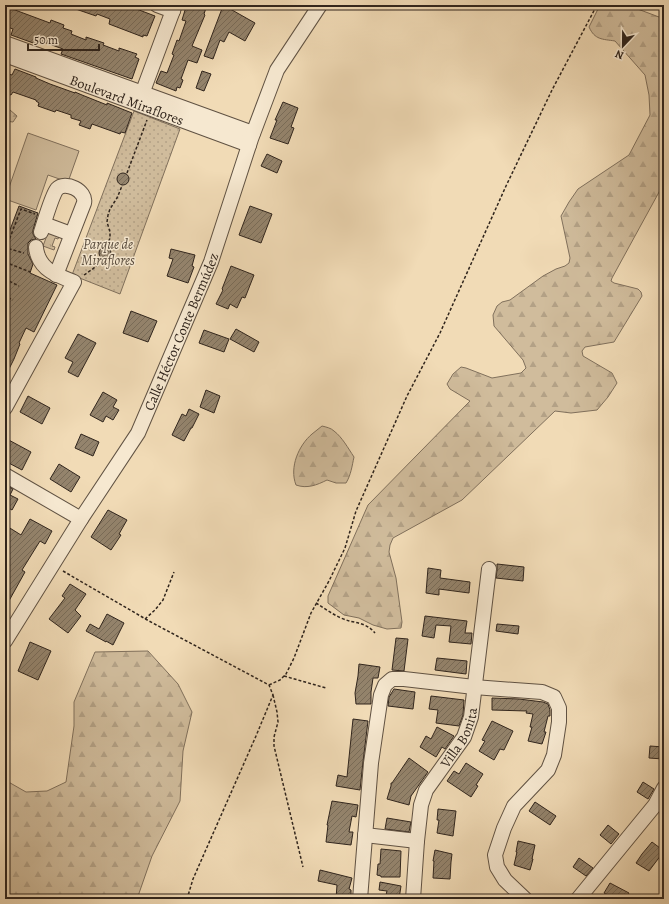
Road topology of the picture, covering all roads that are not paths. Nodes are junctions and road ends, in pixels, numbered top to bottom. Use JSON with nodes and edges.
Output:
{"nodes":[{"id":1,"x":157,"y":5,"type":"edge"},
{"id":2,"x":320,"y":5,"type":"edge"},
{"id":3,"x":174,"y":8,"type":"edge"},
{"id":4,"x":5,"y":43,"type":"edge"},
{"id":5,"x":5,"y":55,"type":"edge"},
{"id":6,"x":144,"y":102,"type":"junction"},
{"id":7,"x":251,"y":139,"type":"junction"},
{"id":8,"x":72,"y":234,"type":"junction"},
{"id":9,"x":32,"y":250,"type":"road end"},
{"id":10,"x":56,"y":274,"type":"junction"},
{"id":11,"x":5,"y":408,"type":"edge"},
{"id":12,"x":5,"y":474,"type":"edge"},
{"id":13,"x":81,"y":519,"type":"junction"},
{"id":14,"x":488,"y":570,"type":"dead end"},
{"id":15,"x":5,"y":641,"type":"edge"},
{"id":16,"x":474,"y":687,"type":"junction"},
{"id":17,"x":664,"y":788,"type":"edge"},
{"id":18,"x":365,"y":835,"type":"junction"},
{"id":19,"x":417,"y":841,"type":"junction"},
{"id":20,"x":360,"y":899,"type":"edge"},
{"id":21,"x":413,"y":899,"type":"edge"},
{"id":22,"x":525,"y":899,"type":"edge"},
{"id":23,"x":578,"y":899,"type":"edge"}],
"edges":[{"from":1,"to":3,"type":"street"},
{"from":2,"to":7,"type":"street","name":"Calle Héctor Conte Bermúdez"},
{"from":3,"to":6,"type":"street"},
{"from":4,"to":6,"type":"street"},
{"from":5,"to":6,"type":"street","name":"Boulevard Miraflores"},
{"from":6,"to":7,"type":"street"},
{"from":7,"to":13,"type":"street","name":"Calle Héctor Conte Bermúdez"},
{"from":8,"to":8,"type":"street"},
{"from":8,"to":10,"type":"street"},
{"from":9,"to":10,"type":"street"},
{"from":10,"to":11,"type":"street"},
{"from":12,"to":13,"type":"street"},
{"from":13,"to":15,"type":"street","name":"Calle Héctor Conte Bermúdez"},
{"from":14,"to":16,"type":"street","name":"Villa Bonita"},
{"from":16,"to":18,"type":"street"},
{"from":16,"to":19,"type":"street","name":"Villa Bonita"},
{"from":16,"to":22,"type":"street"},
{"from":17,"to":23,"type":"street"},
{"from":18,"to":19,"type":"street"},
{"from":18,"to":20,"type":"street"},
{"from":19,"to":21,"type":"street","name":"Villa Bonita"}]}
